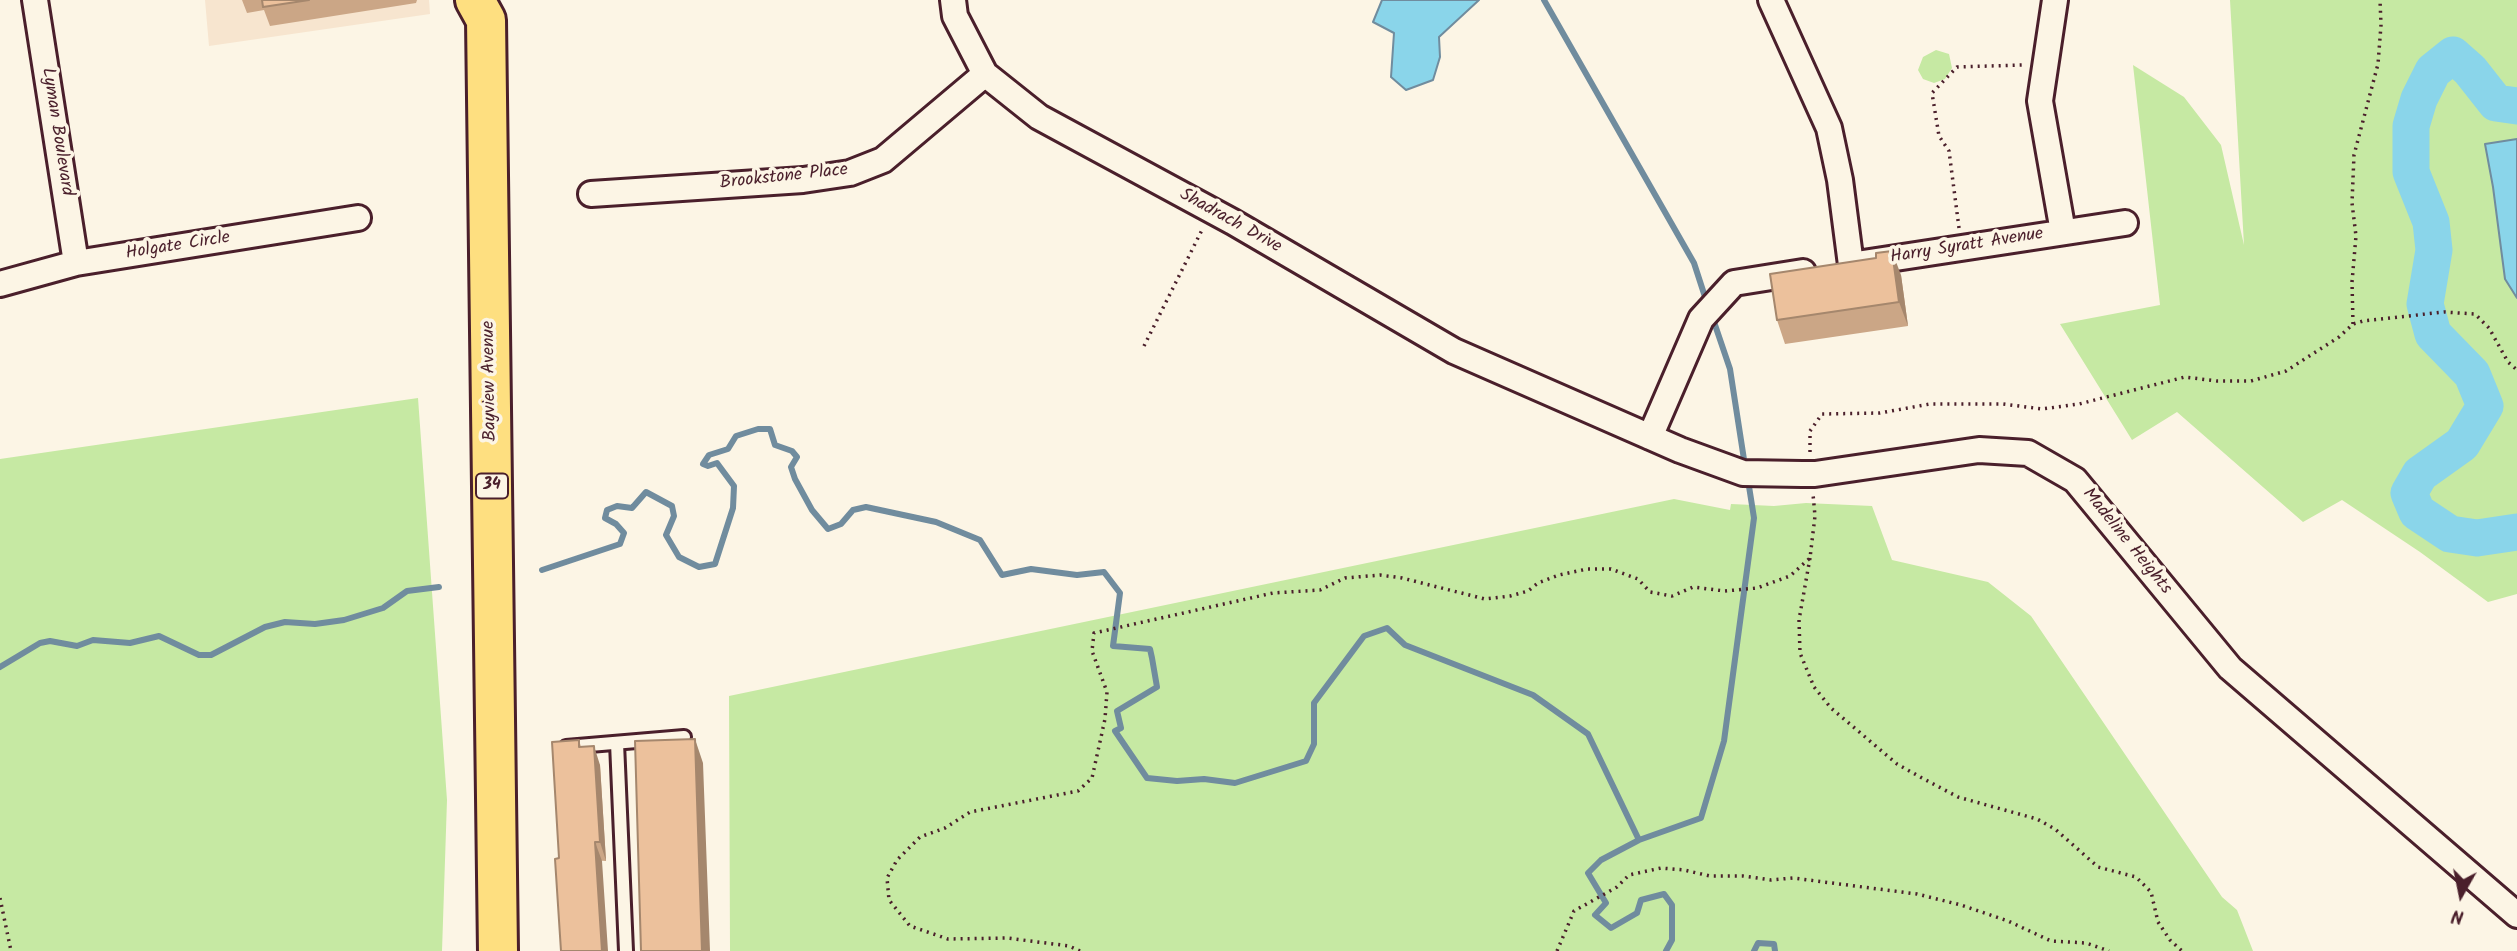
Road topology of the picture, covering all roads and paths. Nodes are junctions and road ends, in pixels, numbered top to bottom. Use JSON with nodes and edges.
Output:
{"nodes":[{"id":1,"x":35,"y":0,"type":"edge"},
{"id":2,"x":953,"y":0,"type":"edge"},
{"id":3,"x":1771,"y":0,"type":"edge"},
{"id":4,"x":2055,"y":0,"type":"edge"},
{"id":5,"x":2380,"y":0,"type":"edge"},
{"id":6,"x":486,"y":7,"type":"edge"},
{"id":7,"x":2045,"y":65,"type":"junction"},
{"id":8,"x":985,"y":74,"type":"junction"},
{"id":9,"x":591,"y":194,"type":"dead end"},
{"id":10,"x":1212,"y":211,"type":"junction"},
{"id":11,"x":358,"y":218,"type":"dead end"},
{"id":12,"x":2125,"y":223,"type":"dead end"},
{"id":13,"x":2063,"y":232,"type":"junction"},
{"id":14,"x":1962,"y":248,"type":"junction"},
{"id":15,"x":76,"y":263,"type":"junction"},
{"id":16,"x":1851,"y":265,"type":"junction"},
{"id":17,"x":0,"y":284,"type":"edge"},
{"id":18,"x":2353,"y":324,"type":"junction"},
{"id":19,"x":1144,"y":346,"type":"dead end"},
{"id":20,"x":2517,"y":370,"type":"edge"},
{"id":21,"x":1555,"y":395,"type":"joint"},
{"id":22,"x":1650,"y":437,"type":"junction"},
{"id":23,"x":1811,"y":464,"type":"dead end"},
{"id":24,"x":1813,"y":490,"type":"dead end"},
{"id":25,"x":1811,"y":558,"type":"junction"},
{"id":26,"x":684,"y":737,"type":"edge"},
{"id":27,"x":617,"y":743,"type":"junction"},
{"id":28,"x":559,"y":747,"type":"edge"},
{"id":29,"x":0,"y":898,"type":"edge"},
{"id":30,"x":2517,"y":915,"type":"edge"},
{"id":31,"x":11,"y":951,"type":"edge"},
{"id":32,"x":498,"y":951,"type":"edge"},
{"id":33,"x":626,"y":951,"type":"edge"},
{"id":34,"x":1080,"y":951,"type":"edge"},
{"id":35,"x":1557,"y":951,"type":"edge"},
{"id":36,"x":2109,"y":951,"type":"edge"},
{"id":37,"x":2182,"y":951,"type":"edge"}],
"edges":[{"from":1,"to":15,"type":"street","name":"Lyman Boulevard"},
{"from":2,"to":8,"type":"street","name":"Shadrach Drive"},
{"from":3,"to":16,"type":"street"},
{"from":4,"to":7,"type":"street"},
{"from":5,"to":18,"type":"path"},
{"from":6,"to":32,"type":"main road","name":"Bayview Avenue","number":"34"},
{"from":7,"to":13,"type":"street"},
{"from":7,"to":14,"type":"path"},
{"from":8,"to":9,"type":"street","name":"Brookstone Place"},
{"from":8,"to":10,"type":"street","name":"Shadrach Drive"},
{"from":10,"to":19,"type":"path"},
{"from":10,"to":21,"type":"street","name":"Shadrach Drive"},
{"from":11,"to":15,"type":"street","name":"Holgate Circle"},
{"from":12,"to":13,"type":"street","name":"Harry Syratt Avenue"},
{"from":13,"to":14,"type":"street","name":"Harry Syratt Avenue"},
{"from":14,"to":16,"type":"street","name":"Harry Syratt Avenue"},
{"from":15,"to":17,"type":"street","name":"Holgate Circle"},
{"from":16,"to":22,"type":"street","name":"Harry Syratt Avenue"},
{"from":18,"to":20,"type":"path"},
{"from":18,"to":23,"type":"path"},
{"from":21,"to":22,"type":"street","name":"Madeline Heights"},
{"from":22,"to":30,"type":"street","name":"Madeline Heights"},
{"from":24,"to":25,"type":"path"},
{"from":25,"to":34,"type":"path"},
{"from":25,"to":37,"type":"path"},
{"from":26,"to":27,"type":"lane"},
{"from":27,"to":28,"type":"lane"},
{"from":27,"to":33,"type":"lane"},
{"from":29,"to":31,"type":"path"},
{"from":35,"to":36,"type":"path"}]}
